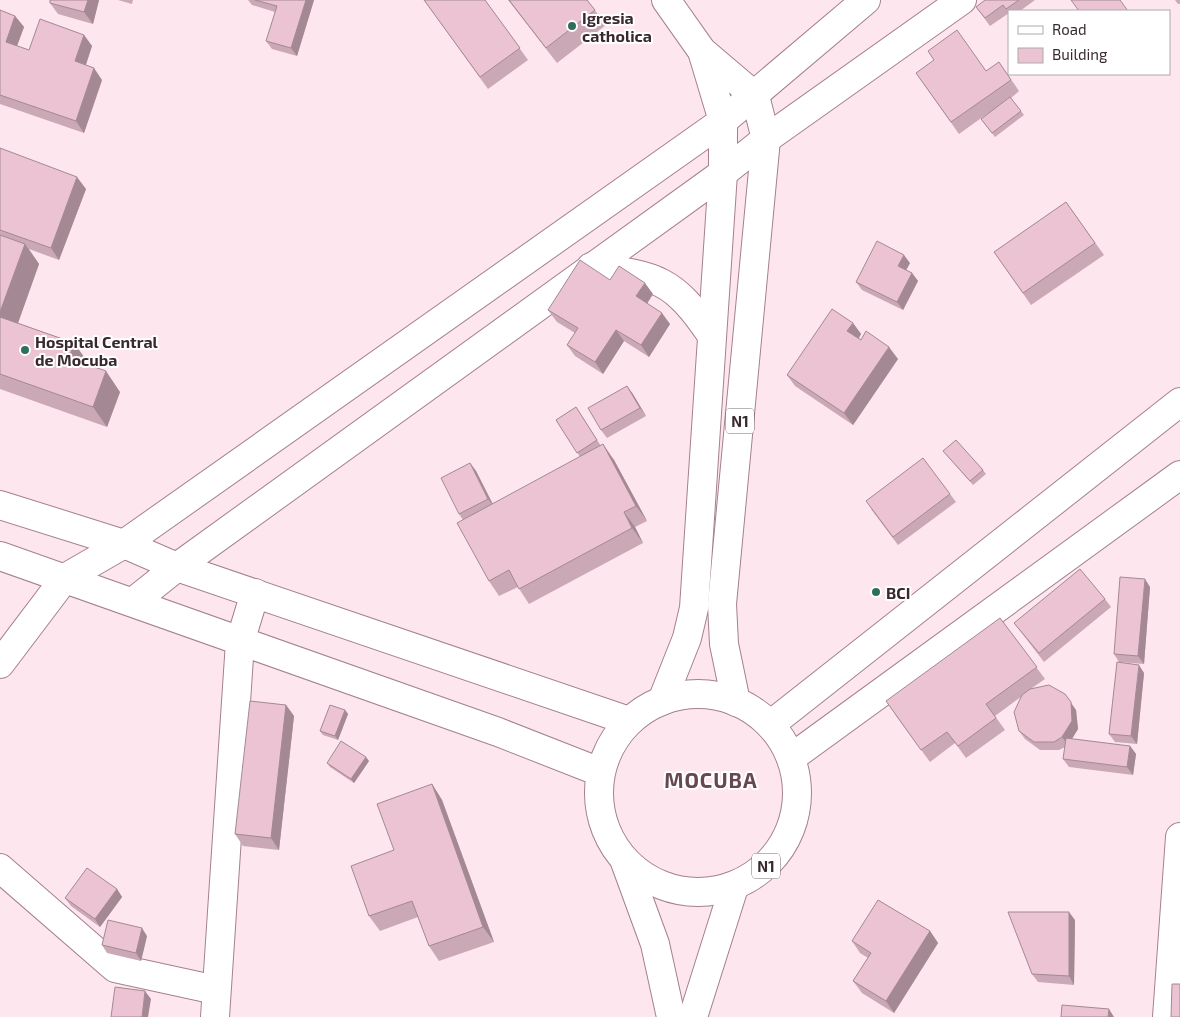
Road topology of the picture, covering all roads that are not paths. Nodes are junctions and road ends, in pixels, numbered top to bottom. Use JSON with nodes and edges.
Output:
{"nodes":[{"id":1,"x":666,"y":0,"type":"edge"},
{"id":2,"x":866,"y":0,"type":"edge"},
{"id":3,"x":962,"y":0,"type":"edge"},
{"id":4,"x":702,"y":51,"type":"junction"},
{"id":5,"x":754,"y":96,"type":"junction"},
{"id":6,"x":723,"y":121,"type":"junction"},
{"id":7,"x":766,"y":139,"type":"junction"},
{"id":8,"x":723,"y":173,"type":"junction"},
{"id":9,"x":591,"y":267,"type":"junction"},
{"id":10,"x":712,"y":336,"type":"junction"},
{"id":11,"x":1180,"y":402,"type":"edge"},
{"id":12,"x":1180,"y":475,"type":"edge"},
{"id":13,"x":0,"y":505,"type":"edge"},
{"id":14,"x":124,"y":544,"type":"junction"},
{"id":15,"x":0,"y":556,"type":"edge"},
{"id":16,"x":177,"y":567,"type":"junction"},
{"id":17,"x":65,"y":578,"type":"junction"},
{"id":18,"x":255,"y":593,"type":"junction"},
{"id":19,"x":133,"y":602,"type":"junction"},
{"id":20,"x":240,"y":642,"type":"junction"},
{"id":21,"x":0,"y":664,"type":"edge"},
{"id":22,"x":662,"y":700,"type":"junction"},
{"id":23,"x":736,"y":702,"type":"junction"},
{"id":24,"x":629,"y":721,"type":"junction"},
{"id":25,"x":770,"y":725,"type":"junction"},
{"id":26,"x":791,"y":758,"type":"junction"},
{"id":27,"x":600,"y":772,"type":"junction"},
{"id":28,"x":1180,"y":837,"type":"edge"},
{"id":29,"x":625,"y":862,"type":"junction"},
{"id":30,"x":0,"y":868,"type":"edge"},
{"id":31,"x":734,"y":887,"type":"junction"},
{"id":32,"x":215,"y":1004,"type":"edge"},
{"id":33,"x":671,"y":1017,"type":"edge"},
{"id":34,"x":693,"y":1017,"type":"edge"},
{"id":35,"x":1167,"y":1017,"type":"edge"}],
"edges":[{"from":1,"to":4,"type":"main road"},
{"from":2,"to":5,"type":"main road"},
{"from":3,"to":7,"type":"main road"},
{"from":4,"to":5,"type":"main road"},
{"from":4,"to":6,"type":"main road"},
{"from":5,"to":6,"type":"main road"},
{"from":5,"to":7,"type":"main road","number":"N1"},
{"from":6,"to":8,"type":"main road","number":"N1"},
{"from":6,"to":14,"type":"main road"},
{"from":7,"to":8,"type":"main road"},
{"from":7,"to":23,"type":"main road","number":"N1"},
{"from":8,"to":9,"type":"main road"},
{"from":8,"to":10,"type":"main road","number":"N1"},
{"from":9,"to":10,"type":"main road"},
{"from":9,"to":16,"type":"main road"},
{"from":10,"to":22,"type":"main road","number":"N1"},
{"from":11,"to":25,"type":"main road"},
{"from":12,"to":26,"type":"main road"},
{"from":13,"to":14,"type":"main road"},
{"from":14,"to":16,"type":"main road"},
{"from":14,"to":17,"type":"main road"},
{"from":15,"to":17,"type":"main road"},
{"from":16,"to":18,"type":"main road"},
{"from":16,"to":19,"type":"main road"},
{"from":17,"to":19,"type":"main road"},
{"from":17,"to":21,"type":"main road"},
{"from":18,"to":20,"type":"main road"},
{"from":18,"to":24,"type":"main road"},
{"from":19,"to":20,"type":"main road"},
{"from":20,"to":27,"type":"main road"},
{"from":20,"to":32,"type":"main road"},
{"from":22,"to":23,"type":"main road","number":"N1"},
{"from":22,"to":24,"type":"main road","number":"N1"},
{"from":23,"to":25,"type":"main road","number":"N1"},
{"from":24,"to":27,"type":"main road","number":"N1"},
{"from":25,"to":26,"type":"main road","number":"N1"},
{"from":26,"to":31,"type":"main road","number":"N1"},
{"from":27,"to":29,"type":"main road","number":"N1"},
{"from":28,"to":35,"type":"main road"},
{"from":29,"to":31,"type":"main road","number":"N1"},
{"from":29,"to":33,"type":"main road","number":"N1"},
{"from":30,"to":32,"type":"main road"},
{"from":31,"to":34,"type":"main road","number":"N1"}]}
